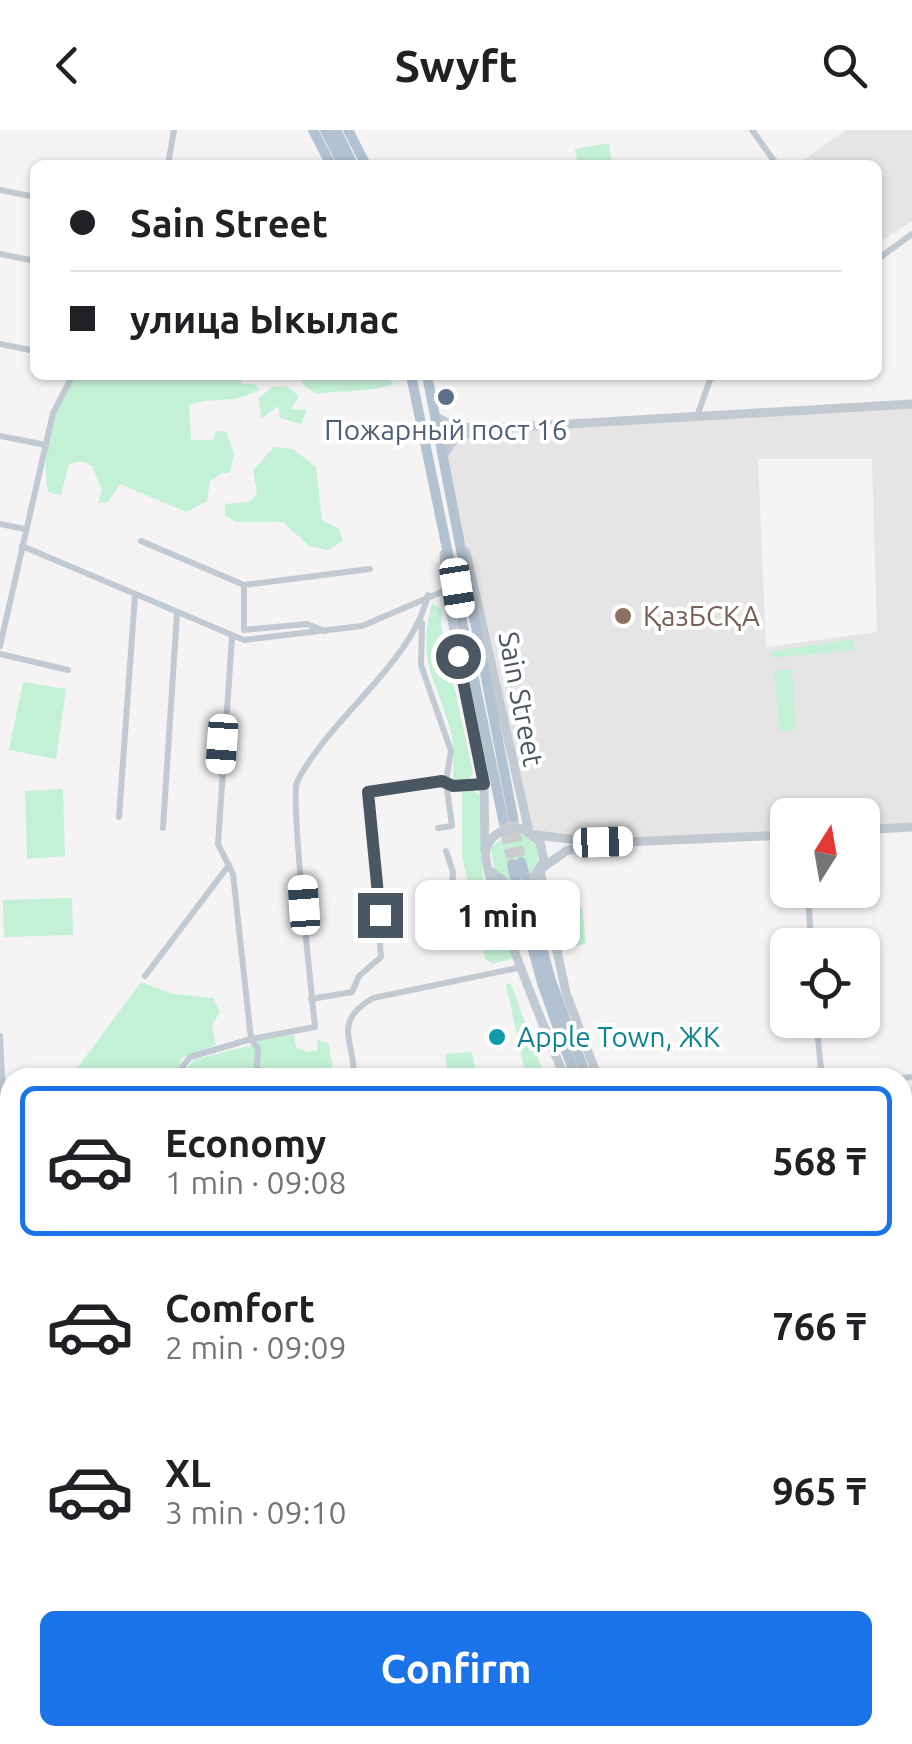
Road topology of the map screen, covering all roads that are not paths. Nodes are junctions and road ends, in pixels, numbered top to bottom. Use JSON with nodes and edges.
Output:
{"nodes":[{"id":1,"x":174,"y":130,"type":"edge"},
{"id":2,"x":313,"y":130,"type":"edge"},
{"id":3,"x":325,"y":130,"type":"edge"},
{"id":4,"x":336,"y":130,"type":"edge"},
{"id":5,"x":752,"y":130,"type":"edge"},
{"id":6,"x":353,"y":132,"type":"edge"},
{"id":7,"x":169,"y":160,"type":"edge"},
{"id":8,"x":328,"y":160,"type":"edge"},
{"id":9,"x":340,"y":160,"type":"edge"},
{"id":10,"x":351,"y":160,"type":"edge"},
{"id":11,"x":364,"y":160,"type":"edge"},
{"id":12,"x":773,"y":160,"type":"edge"},
{"id":13,"x":0,"y":190,"type":"edge"},
{"id":14,"x":30,"y":196,"type":"edge"},
{"id":15,"x":912,"y":234,"type":"edge"},
{"id":16,"x":0,"y":254,"type":"edge"},
{"id":17,"x":882,"y":256,"type":"edge"},
{"id":18,"x":30,"y":261,"type":"edge"},
{"id":19,"x":0,"y":344,"type":"edge"},
{"id":20,"x":30,"y":351,"type":"edge"},
{"id":21,"x":70,"y":380,"type":"edge"},
{"id":22,"x":411,"y":380,"type":"edge"},
{"id":23,"x":428,"y":380,"type":"edge"},
{"id":24,"x":710,"y":380,"type":"edge"},
{"id":25,"x":912,"y":404,"type":"edge"},
{"id":26,"x":696,"y":416,"type":"junction"},
{"id":27,"x":438,"y":418,"type":"junction"},
{"id":28,"x":482,"y":429,"type":"junction"},
{"id":29,"x":0,"y":436,"type":"edge"},
{"id":30,"x":46,"y":445,"type":"junction"},
{"id":31,"x":445,"y":453,"type":"junction"},
{"id":32,"x":456,"y":516,"type":"junction"},
{"id":33,"x":0,"y":524,"type":"edge"},
{"id":34,"x":25,"y":529,"type":"junction"},
{"id":35,"x":443,"y":531,"type":"junction"},
{"id":36,"x":141,"y":540,"type":"dead end"},
{"id":37,"x":22,"y":546,"type":"junction"},
{"id":38,"x":370,"y":569,"type":"dead end"},
{"id":39,"x":244,"y":584,"type":"junction"},
{"id":40,"x":446,"y":590,"type":"junction"},
{"id":41,"x":428,"y":595,"type":"junction"},
{"id":42,"x":134,"y":596,"type":"junction"},
{"id":43,"x":177,"y":613,"type":"junction"},
{"id":44,"x":422,"y":622,"type":"junction"},
{"id":45,"x":326,"y":632,"type":"junction"},
{"id":46,"x":232,"y":636,"type":"junction"},
{"id":47,"x":0,"y":646,"type":"edge"},
{"id":48,"x":0,"y":654,"type":"edge"},
{"id":49,"x":68,"y":670,"type":"dead end"},
{"id":50,"x":446,"y":782,"type":"junction"},
{"id":51,"x":484,"y":784,"type":"junction"},
{"id":52,"x":119,"y":817,"type":"dead end"},
{"id":53,"x":912,"y":827,"type":"edge"},
{"id":54,"x":164,"y":828,"type":"dead end"},
{"id":55,"x":438,"y":828,"type":"dead end"},
{"id":56,"x":880,"y":829,"type":"edge"},
{"id":57,"x":532,"y":833,"type":"junction"},
{"id":58,"x":770,"y":836,"type":"edge"},
{"id":59,"x":603,"y":842,"type":"junction"},
{"id":60,"x":446,"y":851,"type":"dead end"},
{"id":61,"x":517,"y":863,"type":"tunnel mouth"},
{"id":62,"x":228,"y":865,"type":"junction"},
{"id":63,"x":487,"y":865,"type":"junction"},
{"id":64,"x":541,"y":869,"type":"junction"},
{"id":65,"x":520,"y":877,"type":"dead end"},
{"id":66,"x":448,"y":929,"type":"dead end"},
{"id":67,"x":556,"y":949,"type":"junction"},
{"id":68,"x":523,"y":966,"type":"junction"},
{"id":69,"x":144,"y":976,"type":"dead end"},
{"id":70,"x":312,"y":999,"type":"junction"},
{"id":71,"x":0,"y":1036,"type":"edge"},
{"id":72,"x":251,"y":1038,"type":"junction"},
{"id":73,"x":818,"y":1038,"type":"edge"},
{"id":74,"x":2,"y":1068,"type":"edge"},
{"id":75,"x":183,"y":1068,"type":"edge"},
{"id":76,"x":257,"y":1068,"type":"edge"},
{"id":77,"x":352,"y":1068,"type":"edge"},
{"id":78,"x":561,"y":1068,"type":"edge"},
{"id":79,"x":572,"y":1068,"type":"edge"},
{"id":80,"x":583,"y":1068,"type":"edge"},
{"id":81,"x":594,"y":1068,"type":"edge"},
{"id":82,"x":820,"y":1068,"type":"edge"}],
"edges":[{"from":1,"to":7,"type":"street"},
{"from":2,"to":8,"type":"main road"},
{"from":3,"to":9,"type":"main road"},
{"from":4,"to":10,"type":"main road"},
{"from":5,"to":12,"type":"street"},
{"from":6,"to":11,"type":"main road"},
{"from":13,"to":14,"type":"street"},
{"from":15,"to":17,"type":"street"},
{"from":16,"to":18,"type":"street"},
{"from":19,"to":20,"type":"street"},
{"from":21,"to":30,"type":"street"},
{"from":22,"to":35,"type":"main road","name":"Sain Street"},
{"from":23,"to":27,"type":"main road","name":"Sain Street"},
{"from":24,"to":26,"type":"street"},
{"from":25,"to":26,"type":"street"},
{"from":26,"to":28,"type":"street"},
{"from":27,"to":28,"type":"street"},
{"from":27,"to":31,"type":"main road","name":"Sain Street"},
{"from":28,"to":31,"type":"street"},
{"from":29,"to":30,"type":"street"},
{"from":30,"to":34,"type":"street"},
{"from":31,"to":32,"type":"main road","name":"Sain Street"},
{"from":32,"to":35,"type":"main road","name":"Sain Street"},
{"from":32,"to":57,"type":"street","name":"Sain Street"},
{"from":33,"to":34,"type":"street"},
{"from":34,"to":37,"type":"street"},
{"from":35,"to":40,"type":"street","name":"Sain Street"},
{"from":36,"to":39,"type":"street"},
{"from":37,"to":42,"type":"street"},
{"from":37,"to":47,"type":"street"},
{"from":38,"to":39,"type":"street"},
{"from":39,"to":45,"type":"street"},
{"from":40,"to":41,"type":"street"},
{"from":40,"to":51,"type":"street","name":"Sain Street"},
{"from":41,"to":44,"type":"street"},
{"from":41,"to":45,"type":"street"},
{"from":42,"to":43,"type":"street"},
{"from":42,"to":52,"type":"street"},
{"from":43,"to":46,"type":"street"},
{"from":43,"to":54,"type":"street"},
{"from":44,"to":50,"type":"street"},
{"from":44,"to":70,"type":"street"},
{"from":45,"to":46,"type":"street"},
{"from":46,"to":62,"type":"street"},
{"from":48,"to":49,"type":"street"},
{"from":50,"to":51,"type":"street"},
{"from":50,"to":55,"type":"street"},
{"from":50,"to":70,"type":"street"},
{"from":51,"to":63,"type":"street","name":"Sain Street"},
{"from":53,"to":56,"type":"street"},
{"from":57,"to":59,"type":"street"},
{"from":57,"to":63,"type":"street"},
{"from":57,"to":64,"type":"street"},
{"from":58,"to":59,"type":"street"},
{"from":59,"to":64,"type":"street"},
{"from":60,"to":66,"type":"street"},
{"from":61,"to":65,"type":"main road"},
{"from":62,"to":69,"type":"street"},
{"from":62,"to":72,"type":"street"},
{"from":63,"to":64,"type":"street"},
{"from":63,"to":68,"type":"street","name":"Sain Street"},
{"from":64,"to":67,"type":"street"},
{"from":67,"to":68,"type":"street"},
{"from":67,"to":81,"type":"street"},
{"from":68,"to":77,"type":"street"},
{"from":68,"to":78,"type":"street"},
{"from":70,"to":72,"type":"street"},
{"from":71,"to":74,"type":"street"},
{"from":72,"to":75,"type":"street"},
{"from":72,"to":76,"type":"street"},
{"from":73,"to":82,"type":"street"},
{"from":79,"to":80,"type":"main road"}]}
